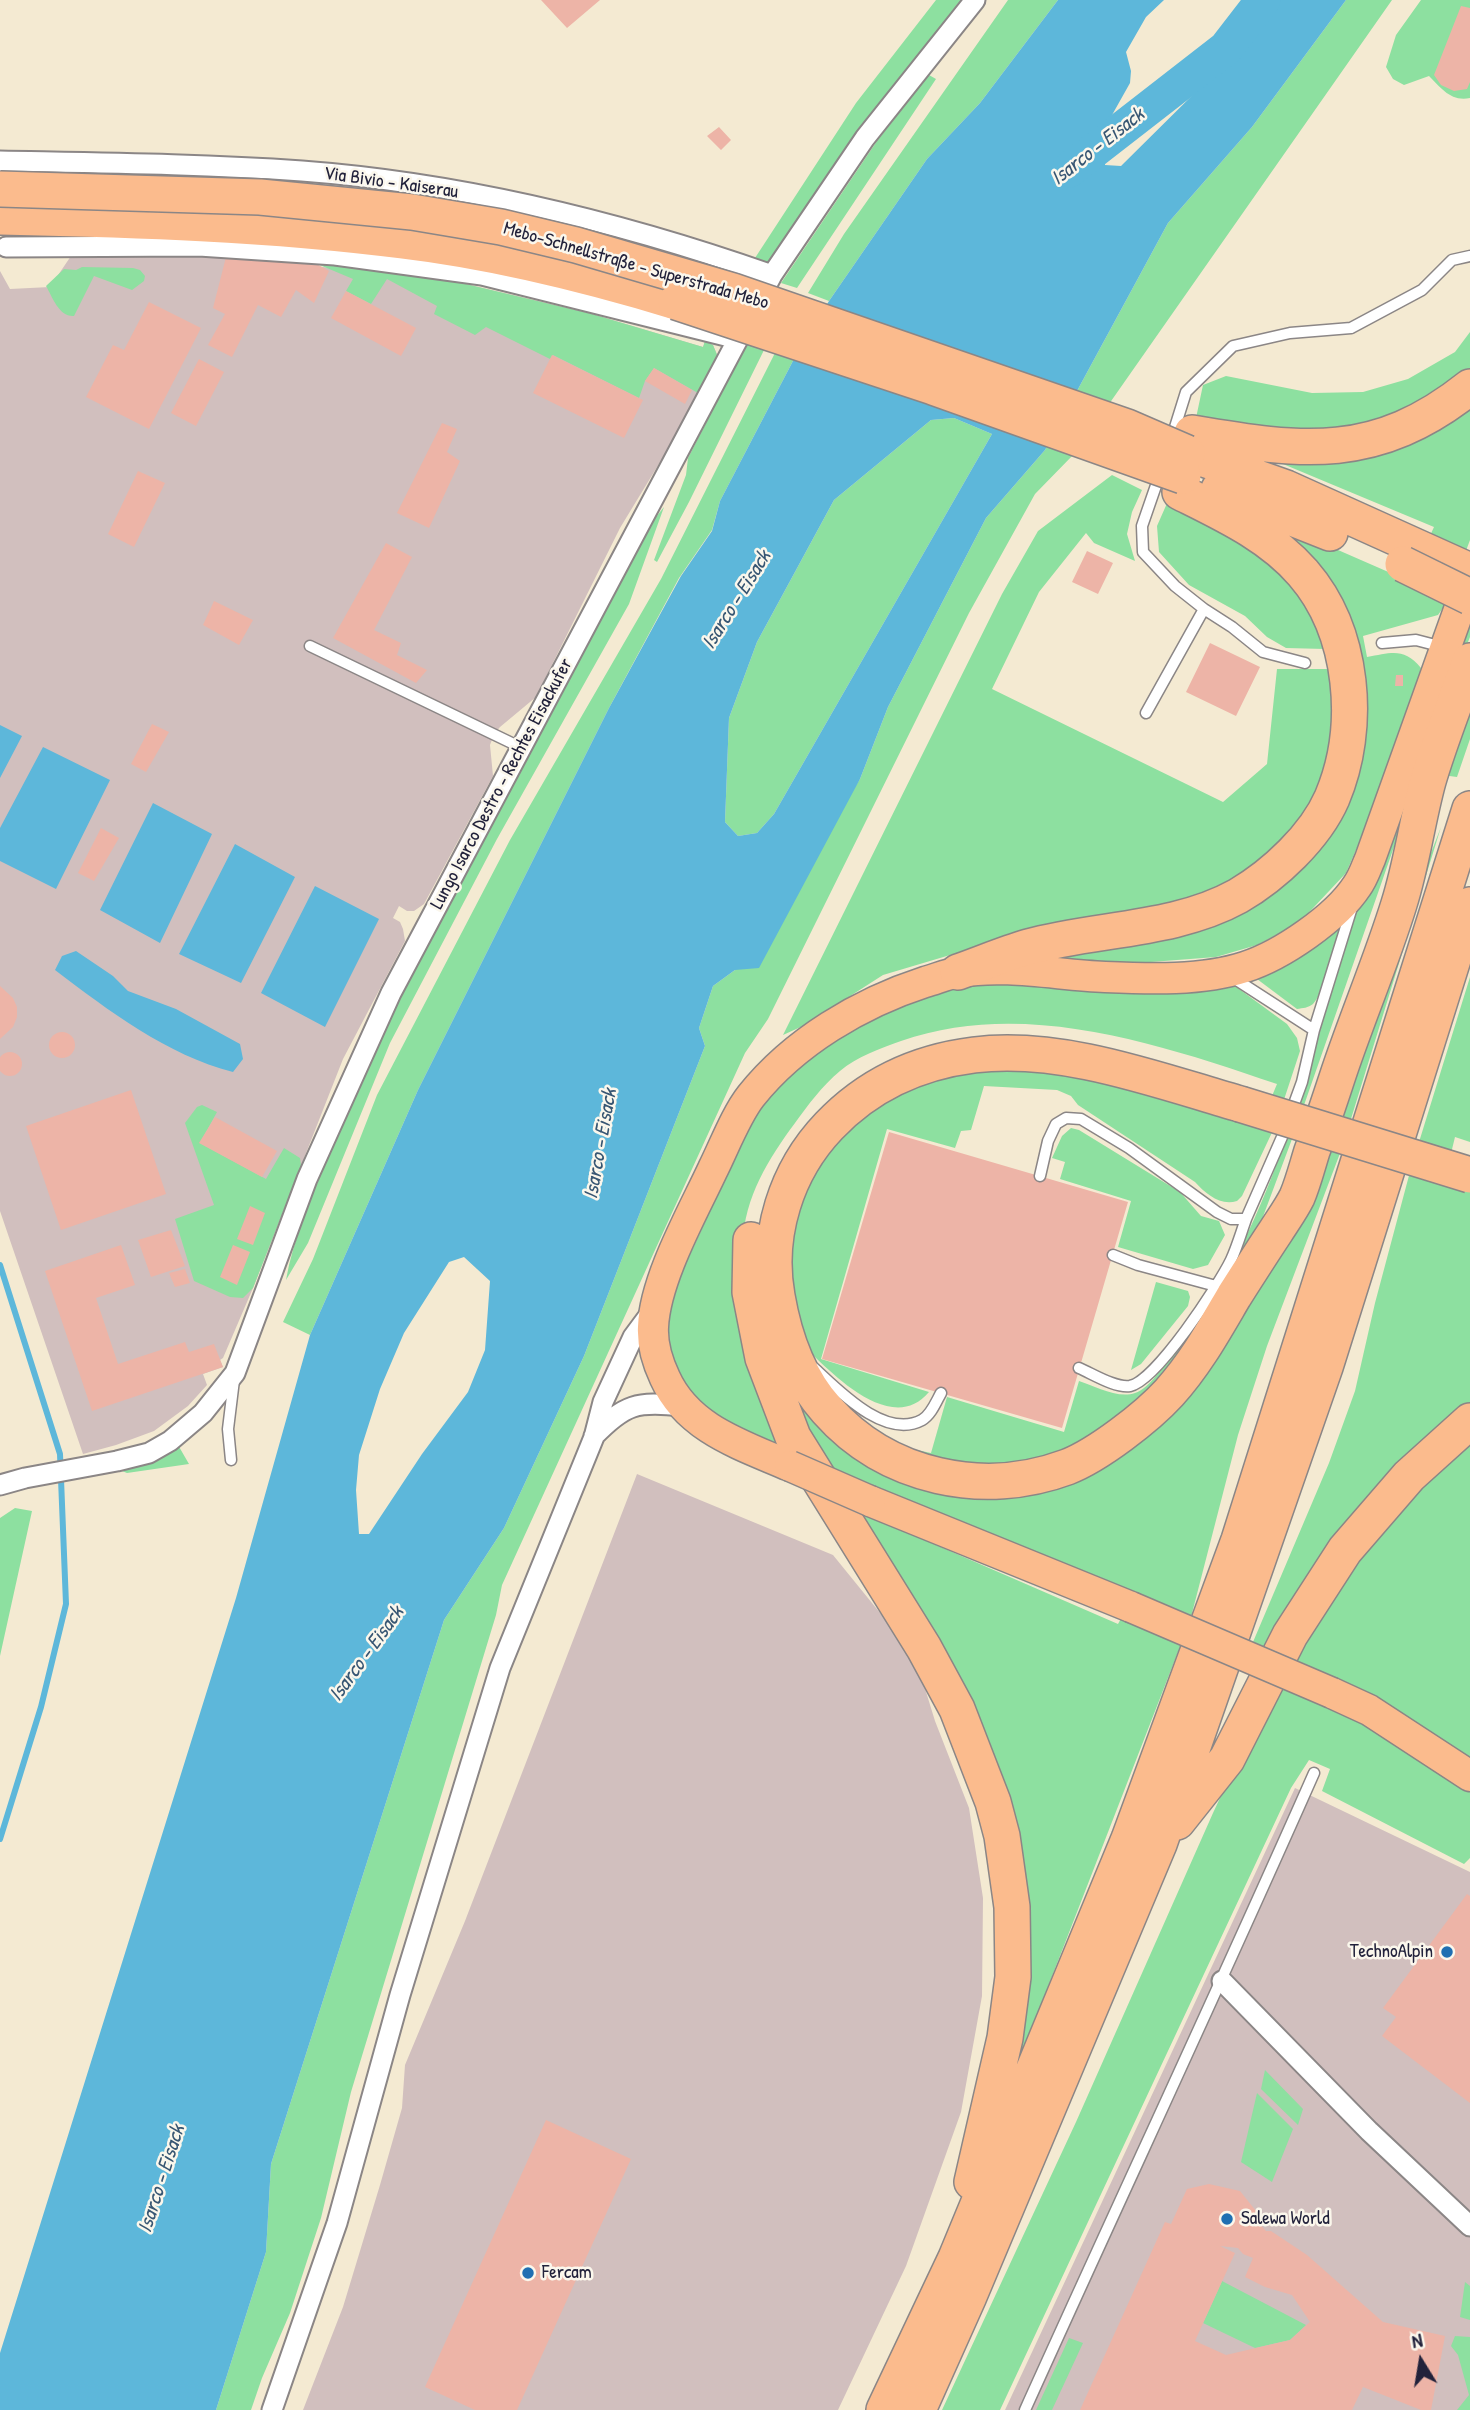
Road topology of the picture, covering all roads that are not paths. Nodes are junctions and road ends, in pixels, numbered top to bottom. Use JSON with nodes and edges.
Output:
{"nodes":[{"id":1,"x":975,"y":0,"type":"edge"},
{"id":2,"x":0,"y":161,"type":"edge"},
{"id":3,"x":0,"y":189,"type":"edge"},
{"id":4,"x":3,"y":232,"type":"edge"},
{"id":5,"x":1470,"y":256,"type":"edge"},
{"id":6,"x":772,"y":275,"type":"junction"},
{"id":7,"x":738,"y":340,"type":"junction"},
{"id":8,"x":1470,"y":387,"type":"edge"},
{"id":9,"x":1124,"y":441,"type":"junction"},
{"id":10,"x":1179,"y":461,"type":"junction"},
{"id":11,"x":1409,"y":554,"type":"junction"},
{"id":12,"x":1470,"y":571,"type":"edge"},
{"id":13,"x":1470,"y":579,"type":"edge"},
{"id":14,"x":1470,"y":597,"type":"edge"},
{"id":15,"x":1204,"y":609,"type":"junction"},
{"id":16,"x":1382,"y":643,"type":"dead end"},
{"id":17,"x":310,"y":646,"type":"dead end"},
{"id":18,"x":1458,"y":654,"type":"edge"},
{"id":19,"x":1305,"y":663,"type":"dead end"},
{"id":20,"x":1146,"y":713,"type":"dead end"},
{"id":21,"x":520,"y":747,"type":"junction"},
{"id":22,"x":1470,"y":809,"type":"edge"},
{"id":23,"x":1357,"y":886,"type":"junction"},
{"id":24,"x":1470,"y":905,"type":"edge"},
{"id":25,"x":1223,"y":971,"type":"junction"},
{"id":26,"x":958,"y":972,"type":"junction"},
{"id":27,"x":1314,"y":1030,"type":"junction"},
{"id":28,"x":1244,"y":1094,"type":"junction"},
{"id":29,"x":1470,"y":1153,"type":"edge"},
{"id":30,"x":1470,"y":1175,"type":"edge"},
{"id":31,"x":1040,"y":1176,"type":"dead end"},
{"id":32,"x":1247,"y":1219,"type":"junction"},
{"id":33,"x":1113,"y":1255,"type":"dead end"},
{"id":34,"x":1216,"y":1286,"type":"junction"},
{"id":35,"x":654,"y":1310,"type":"junction"},
{"id":36,"x":789,"y":1343,"type":"junction"},
{"id":37,"x":1079,"y":1368,"type":"dead end"},
{"id":38,"x":234,"y":1373,"type":"junction"},
{"id":39,"x":941,"y":1393,"type":"dead end"},
{"id":40,"x":681,"y":1406,"type":"junction"},
{"id":41,"x":1470,"y":1422,"type":"edge"},
{"id":42,"x":594,"y":1437,"type":"junction"},
{"id":43,"x":230,"y":1460,"type":"dead end"},
{"id":44,"x":0,"y":1485,"type":"edge"},
{"id":45,"x":1314,"y":1773,"type":"dead end"},
{"id":46,"x":1470,"y":1776,"type":"edge"},
{"id":47,"x":1159,"y":1844,"type":"junction"},
{"id":48,"x":1222,"y":1981,"type":"junction"},
{"id":49,"x":1470,"y":2226,"type":"edge"},
{"id":50,"x":956,"y":2258,"type":"junction"},
{"id":51,"x":272,"y":2410,"type":"edge"},
{"id":52,"x":884,"y":2410,"type":"edge"},
{"id":53,"x":918,"y":2410,"type":"edge"},
{"id":54,"x":1026,"y":2410,"type":"edge"}],
"edges":[{"from":1,"to":6,"type":"street","name":"Lungo Isarco Destro - Rechtes Eisackufer"},
{"from":2,"to":6,"type":"street","name":"Via Bivio - Kaiserau"},
{"from":3,"to":9,"type":"highway","name":"Mebo-Schnellstraße - Superstrada Mebo","bridge":true},
{"from":4,"to":7,"type":"street"},
{"from":4,"to":9,"type":"highway","name":"Mebo-Schnellstraße - Superstrada Mebo","bridge":true},
{"from":5,"to":10,"type":"lane"},
{"from":6,"to":7,"type":"street","name":"Lungo Isarco Destro - Rechtes Eisackufer"},
{"from":7,"to":21,"type":"street","name":"Lungo Isarco Destro - Rechtes Eisackufer"},
{"from":8,"to":10,"type":"highway"},
{"from":9,"to":10,"type":"highway","bridge":true},
{"from":9,"to":10,"type":"highway"},
{"from":10,"to":11,"type":"highway"},
{"from":10,"to":15,"type":"lane"},
{"from":10,"to":26,"type":"highway"},
{"from":11,"to":12,"type":"highway"},
{"from":11,"to":14,"type":"highway","bridge":true},
{"from":13,"to":18,"type":"main road"},
{"from":15,"to":19,"type":"lane"},
{"from":15,"to":20,"type":"lane"},
{"from":16,"to":18,"type":"lane"},
{"from":17,"to":21,"type":"lane"},
{"from":18,"to":23,"type":"main road"},
{"from":18,"to":36,"type":"highway"},
{"from":21,"to":38,"type":"street","name":"Lungo Isarco Destro - Rechtes Eisackufer"},
{"from":22,"to":50,"type":"highway"},
{"from":23,"to":25,"type":"main road"},
{"from":23,"to":27,"type":"lane"},
{"from":24,"to":47,"type":"highway"},
{"from":25,"to":26,"type":"main road"},
{"from":25,"to":27,"type":"lane"},
{"from":26,"to":35,"type":"main road"},
{"from":27,"to":32,"type":"lane"},
{"from":28,"to":29,"type":"highway"},
{"from":28,"to":30,"type":"highway","bridge":true},
{"from":28,"to":36,"type":"highway"},
{"from":28,"to":50,"type":"highway"},
{"from":31,"to":32,"type":"lane"},
{"from":32,"to":34,"type":"lane"},
{"from":33,"to":34,"type":"lane"},
{"from":34,"to":37,"type":"lane"},
{"from":35,"to":40,"type":"main road"},
{"from":35,"to":42,"type":"street"},
{"from":36,"to":39,"type":"lane"},
{"from":38,"to":43,"type":"lane"},
{"from":38,"to":44,"type":"street","name":"Lungo Isarco Destro - Rechtes Eisackufer"},
{"from":40,"to":42,"type":"street"},
{"from":40,"to":46,"type":"main road","bridge":true},
{"from":41,"to":47,"type":"highway"},
{"from":42,"to":51,"type":"street"},
{"from":45,"to":48,"type":"lane"},
{"from":47,"to":53,"type":"highway"},
{"from":48,"to":49,"type":"street"},
{"from":48,"to":54,"type":"lane"},
{"from":50,"to":52,"type":"highway"}]}
